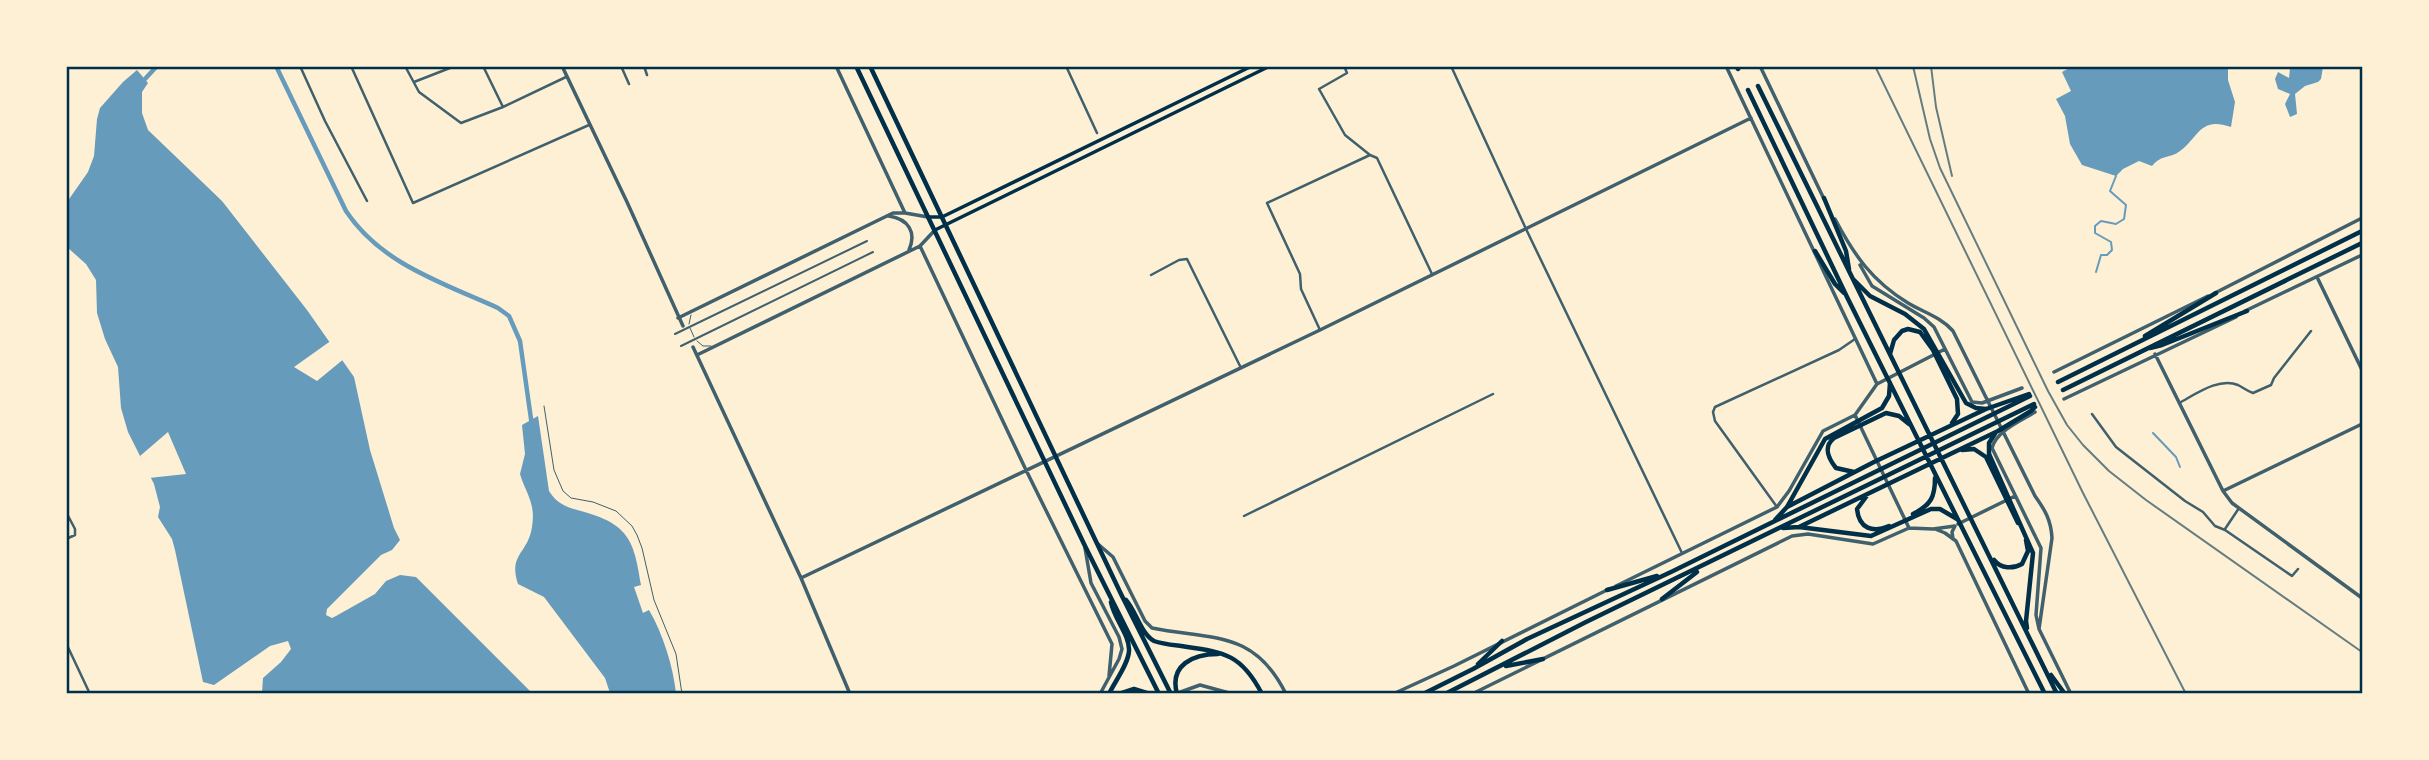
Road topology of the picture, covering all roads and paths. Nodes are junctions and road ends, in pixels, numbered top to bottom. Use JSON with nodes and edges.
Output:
{"nodes":[{"id":1,"x":300,"y":66,"type":"edge"},
{"id":2,"x":351,"y":66,"type":"edge"},
{"id":3,"x":405,"y":66,"type":"edge"},
{"id":4,"x":455,"y":66,"type":"edge"},
{"id":5,"x":483,"y":66,"type":"edge"},
{"id":6,"x":562,"y":66,"type":"edge"},
{"id":7,"x":621,"y":66,"type":"edge"},
{"id":8,"x":644,"y":66,"type":"edge"},
{"id":9,"x":836,"y":66,"type":"edge"},
{"id":10,"x":856,"y":66,"type":"edge"},
{"id":11,"x":870,"y":66,"type":"edge"},
{"id":12,"x":1066,"y":66,"type":"edge"},
{"id":13,"x":1252,"y":66,"type":"edge"},
{"id":14,"x":1269,"y":66,"type":"edge"},
{"id":15,"x":1344,"y":66,"type":"edge"},
{"id":16,"x":1451,"y":66,"type":"edge"},
{"id":17,"x":1726,"y":66,"type":"edge"},
{"id":18,"x":1760,"y":66,"type":"edge"},
{"id":19,"x":647,"y":75,"type":"dead end"},
{"id":20,"x":566,"y":77,"type":"junction"},
{"id":21,"x":414,"y":82,"type":"junction"},
{"id":22,"x":629,"y":84,"type":"dead end"},
{"id":23,"x":1758,"y":86,"type":"dead end"},
{"id":24,"x":1748,"y":90,"type":"dead end"},
{"id":25,"x":503,"y":107,"type":"junction"},
{"id":26,"x":1751,"y":118,"type":"junction"},
{"id":27,"x":589,"y":125,"type":"junction"},
{"id":28,"x":1097,"y":133,"type":"dead end"},
{"id":29,"x":1370,"y":155,"type":"junction"},
{"id":30,"x":1824,"y":198,"type":"junction"},
{"id":31,"x":367,"y":201,"type":"dead end"},
{"id":32,"x":905,"y":213,"type":"junction"},
{"id":33,"x":888,"y":216,"type":"junction"},
{"id":34,"x":929,"y":217,"type":"junction"},
{"id":35,"x":942,"y":217,"type":"junction"},
{"id":36,"x":2362,"y":218,"type":"edge"},
{"id":37,"x":945,"y":225,"type":"junction"},
{"id":38,"x":1526,"y":229,"type":"junction"},
{"id":39,"x":935,"y":230,"type":"junction"},
{"id":40,"x":2362,"y":231,"type":"edge"},
{"id":41,"x":867,"y":241,"type":"dead end"},
{"id":42,"x":2362,"y":243,"type":"edge"},
{"id":43,"x":920,"y":246,"type":"junction"},
{"id":44,"x":1815,"y":251,"type":"junction"},
{"id":45,"x":873,"y":252,"type":"dead end"},
{"id":46,"x":908,"y":252,"type":"junction"},
{"id":47,"x":2362,"y":255,"type":"edge"},
{"id":48,"x":1860,"y":265,"type":"dead end"},
{"id":49,"x":1151,"y":275,"type":"dead end"},
{"id":50,"x":1433,"y":275,"type":"junction"},
{"id":51,"x":1850,"y":277,"type":"junction"},
{"id":52,"x":2317,"y":277,"type":"junction"},
{"id":53,"x":2216,"y":293,"type":"junction"},
{"id":54,"x":1847,"y":297,"type":"junction"},
{"id":55,"x":1906,"y":304,"type":"junction"},
{"id":56,"x":694,"y":310,"type":"junction"},
{"id":57,"x":2247,"y":311,"type":"junction"},
{"id":58,"x":678,"y":317,"type":"junction"},
{"id":59,"x":683,"y":326,"type":"dead end"},
{"id":60,"x":690,"y":326,"type":"junction"},
{"id":61,"x":1320,"y":330,"type":"junction"},
{"id":62,"x":2311,"y":331,"type":"dead end"},
{"id":63,"x":675,"y":334,"type":"dead end"},
{"id":64,"x":1855,"y":339,"type":"junction"},
{"id":65,"x":2138,"y":341,"type":"junction"},
{"id":66,"x":681,"y":346,"type":"dead end"},
{"id":67,"x":715,"y":346,"type":"junction"},
{"id":68,"x":693,"y":347,"type":"dead end"},
{"id":69,"x":1934,"y":349,"type":"junction"},
{"id":70,"x":1945,"y":349,"type":"junction"},
{"id":71,"x":2143,"y":350,"type":"junction"},
{"id":72,"x":2155,"y":354,"type":"junction"},
{"id":73,"x":696,"y":355,"type":"junction"},
{"id":74,"x":1890,"y":355,"type":"junction"},
{"id":75,"x":1940,"y":360,"type":"junction"},
{"id":76,"x":1241,"y":368,"type":"junction"},
{"id":77,"x":2362,"y":370,"type":"edge"},
{"id":78,"x":2054,"y":372,"type":"dead end"},
{"id":79,"x":2058,"y":382,"type":"dead end"},
{"id":80,"x":1890,"y":383,"type":"junction"},
{"id":81,"x":1877,"y":384,"type":"junction"},
{"id":82,"x":2022,"y":388,"type":"dead end"},
{"id":83,"x":2063,"y":390,"type":"dead end"},
{"id":84,"x":1493,"y":394,"type":"dead end"},
{"id":85,"x":2064,"y":399,"type":"dead end"},
{"id":86,"x":2179,"y":403,"type":"junction"},
{"id":87,"x":544,"y":406,"type":"dead end"},
{"id":88,"x":2034,"y":408,"type":"junction"},
{"id":89,"x":1986,"y":409,"type":"junction"},
{"id":90,"x":2092,"y":414,"type":"dead end"},
{"id":91,"x":1855,"y":415,"type":"junction"},
{"id":92,"x":2362,"y":424,"type":"edge"},
{"id":93,"x":1949,"y":426,"type":"junction"},
{"id":94,"x":1850,"y":427,"type":"junction"},
{"id":95,"x":1912,"y":427,"type":"junction"},
{"id":96,"x":1998,"y":430,"type":"junction"},
{"id":97,"x":1954,"y":451,"type":"junction"},
{"id":98,"x":1056,"y":456,"type":"junction"},
{"id":99,"x":1045,"y":461,"type":"junction"},
{"id":100,"x":1026,"y":470,"type":"junction"},
{"id":101,"x":1855,"y":472,"type":"junction"},
{"id":102,"x":1935,"y":473,"type":"junction"},
{"id":103,"x":1872,"y":491,"type":"junction"},
{"id":104,"x":2004,"y":491,"type":"junction"},
{"id":105,"x":2223,"y":491,"type":"junction"},
{"id":106,"x":2015,"y":496,"type":"junction"},
{"id":107,"x":1777,"y":507,"type":"junction"},
{"id":108,"x":1787,"y":507,"type":"junction"},
{"id":109,"x":2239,"y":508,"type":"junction"},
{"id":110,"x":2014,"y":510,"type":"junction"},
{"id":111,"x":66,"y":512,"type":"edge"},
{"id":112,"x":1244,"y":516,"type":"dead end"},
{"id":113,"x":1773,"y":522,"type":"junction"},
{"id":114,"x":1900,"y":522,"type":"junction"},
{"id":115,"x":1958,"y":524,"type":"junction"},
{"id":116,"x":1799,"y":527,"type":"junction"},
{"id":117,"x":1909,"y":527,"type":"junction"},
{"id":118,"x":1779,"y":529,"type":"junction"},
{"id":119,"x":1933,"y":529,"type":"junction"},
{"id":120,"x":2225,"y":530,"type":"junction"},
{"id":121,"x":66,"y":539,"type":"edge"},
{"id":122,"x":1953,"y":539,"type":"junction"},
{"id":123,"x":1097,"y":542,"type":"junction"},
{"id":124,"x":1085,"y":546,"type":"junction"},
{"id":125,"x":1682,"y":553,"type":"junction"},
{"id":126,"x":1988,"y":553,"type":"junction"},
{"id":127,"x":1706,"y":565,"type":"junction"},
{"id":128,"x":2298,"y":569,"type":"dead end"},
{"id":129,"x":1671,"y":572,"type":"junction"},
{"id":130,"x":801,"y":578,"type":"junction"},
{"id":131,"x":1607,"y":590,"type":"junction"},
{"id":132,"x":1121,"y":594,"type":"junction"},
{"id":133,"x":1111,"y":598,"type":"junction"},
{"id":134,"x":2362,"y":598,"type":"edge"},
{"id":135,"x":1662,"y":599,"type":"junction"},
{"id":136,"x":2039,"y":629,"type":"junction"},
{"id":137,"x":2028,"y":636,"type":"junction"},
{"id":138,"x":1503,"y":641,"type":"junction"},
{"id":139,"x":66,"y":643,"type":"edge"},
{"id":140,"x":1223,"y":654,"type":"junction"},
{"id":141,"x":1543,"y":659,"type":"junction"},
{"id":142,"x":2044,"y":666,"type":"junction"},
{"id":143,"x":1498,"y":668,"type":"junction"},
{"id":144,"x":1471,"y":670,"type":"junction"},
{"id":145,"x":1109,"y":676,"type":"junction"},
{"id":146,"x":90,"y":694,"type":"edge"},
{"id":147,"x":682,"y":694,"type":"edge"},
{"id":148,"x":850,"y":694,"type":"edge"},
{"id":149,"x":1100,"y":694,"type":"edge"},
{"id":150,"x":1109,"y":694,"type":"edge"},
{"id":151,"x":1119,"y":694,"type":"edge"},
{"id":152,"x":1150,"y":694,"type":"edge"},
{"id":153,"x":1159,"y":694,"type":"edge"},
{"id":154,"x":1174,"y":694,"type":"edge"},
{"id":155,"x":1233,"y":694,"type":"edge"},
{"id":156,"x":1262,"y":694,"type":"edge"},
{"id":157,"x":1286,"y":694,"type":"edge"},
{"id":158,"x":1393,"y":694,"type":"edge"},
{"id":159,"x":1423,"y":694,"type":"edge"},
{"id":160,"x":1445,"y":694,"type":"edge"},
{"id":161,"x":1472,"y":694,"type":"edge"},
{"id":162,"x":2029,"y":694,"type":"edge"},
{"id":163,"x":2043,"y":694,"type":"edge"},
{"id":164,"x":2057,"y":694,"type":"edge"},
{"id":165,"x":2066,"y":694,"type":"edge"},
{"id":166,"x":2071,"y":694,"type":"edge"}],
"edges":[{"from":1,"to":31,"type":"street"},
{"from":2,"to":27,"type":"street"},
{"from":3,"to":21,"type":"street"},
{"from":4,"to":21,"type":"street"},
{"from":5,"to":25,"type":"street"},
{"from":6,"to":20,"type":"street"},
{"from":7,"to":22,"type":"street"},
{"from":8,"to":19,"type":"street"},
{"from":9,"to":32,"type":"street"},
{"from":10,"to":34,"type":"highway"},
{"from":11,"to":35,"type":"highway"},
{"from":12,"to":28,"type":"street"},
{"from":13,"to":35,"type":"main road"},
{"from":14,"to":37,"type":"main road"},
{"from":15,"to":29,"type":"street"},
{"from":16,"to":38,"type":"street"},
{"from":17,"to":26,"type":"street"},
{"from":18,"to":30,"type":"street"},
{"from":20,"to":25,"type":"street"},
{"from":20,"to":27,"type":"street"},
{"from":21,"to":25,"type":"street"},
{"from":23,"to":51,"type":"highway"},
{"from":24,"to":54,"type":"highway"},
{"from":26,"to":38,"type":"street"},
{"from":26,"to":44,"type":"street"},
{"from":27,"to":58,"type":"street"},
{"from":29,"to":50,"type":"street"},
{"from":29,"to":61,"type":"street"},
{"from":30,"to":51,"type":"highway"},
{"from":30,"to":55,"type":"street"},
{"from":32,"to":33,"type":"street"},
{"from":32,"to":34,"type":"street"},
{"from":33,"to":46,"type":"street"},
{"from":33,"to":56,"type":"street"},
{"from":34,"to":35,"type":"main road"},
{"from":34,"to":39,"type":"highway"},
{"from":35,"to":37,"type":"highway"},
{"from":36,"to":53,"type":"street"},
{"from":37,"to":39,"type":"main road"},
{"from":37,"to":98,"type":"highway"},
{"from":38,"to":50,"type":"street"},
{"from":38,"to":125,"type":"street"},
{"from":39,"to":43,"type":"street"},
{"from":39,"to":99,"type":"highway"},
{"from":40,"to":65,"type":"highway"},
{"from":41,"to":60,"type":"street"},
{"from":42,"to":71,"type":"highway"},
{"from":43,"to":46,"type":"street"},
{"from":43,"to":100,"type":"street"},
{"from":44,"to":54,"type":"highway"},
{"from":44,"to":64,"type":"street"},
{"from":45,"to":66,"type":"street"},
{"from":46,"to":67,"type":"street"},
{"from":47,"to":52,"type":"street"},
{"from":48,"to":55,"type":"street"},
{"from":49,"to":76,"type":"street"},
{"from":50,"to":61,"type":"street"},
{"from":51,"to":69,"type":"highway"},
{"from":51,"to":74,"type":"highway"},
{"from":52,"to":57,"type":"street"},
{"from":52,"to":77,"type":"street"},
{"from":53,"to":65,"type":"highway"},
{"from":53,"to":78,"type":"street"},
{"from":54,"to":80,"type":"highway"},
{"from":55,"to":70,"type":"street"},
{"from":55,"to":136,"type":"street"},
{"from":56,"to":58,"type":"street"},
{"from":56,"to":60,"type":"lane"},
{"from":57,"to":71,"type":"highway"},
{"from":57,"to":72,"type":"street"},
{"from":58,"to":59,"type":"street"},
{"from":60,"to":63,"type":"street"},
{"from":60,"to":67,"type":"lane"},
{"from":61,"to":76,"type":"street"},
{"from":62,"to":86,"type":"street"},
{"from":64,"to":81,"type":"street"},
{"from":64,"to":107,"type":"street"},
{"from":65,"to":79,"type":"highway"},
{"from":67,"to":73,"type":"street"},
{"from":68,"to":73,"type":"street"},
{"from":69,"to":74,"type":"highway"},
{"from":69,"to":75,"type":"highway"},
{"from":70,"to":81,"type":"street"},
{"from":70,"to":82,"type":"street"},
{"from":71,"to":83,"type":"highway"},
{"from":72,"to":85,"type":"street"},
{"from":72,"to":86,"type":"street"},
{"from":73,"to":130,"type":"street"},
{"from":74,"to":126,"type":"highway"},
{"from":75,"to":89,"type":"highway"},
{"from":75,"to":93,"type":"highway"},
{"from":76,"to":98,"type":"street"},
{"from":80,"to":94,"type":"highway"},
{"from":80,"to":95,"type":"highway"},
{"from":81,"to":91,"type":"street"},
{"from":84,"to":112,"type":"street"},
{"from":86,"to":105,"type":"street"},
{"from":87,"to":147,"type":"lane"},
{"from":88,"to":96,"type":"highway"},
{"from":88,"to":106,"type":"street"},
{"from":88,"to":118,"type":"highway"},
{"from":89,"to":93,"type":"highway"},
{"from":89,"to":113,"type":"highway"},
{"from":90,"to":120,"type":"street"},
{"from":91,"to":107,"type":"street"},
{"from":91,"to":117,"type":"street"},
{"from":92,"to":105,"type":"street"},
{"from":93,"to":101,"type":"highway"},
{"from":94,"to":95,"type":"highway"},
{"from":94,"to":101,"type":"highway"},
{"from":94,"to":108,"type":"highway"},
{"from":95,"to":102,"type":"highway"},
{"from":96,"to":97,"type":"highway"},
{"from":96,"to":104,"type":"highway"},
{"from":97,"to":103,"type":"highway"},
{"from":97,"to":104,"type":"highway"},
{"from":98,"to":99,"type":"street"},
{"from":98,"to":123,"type":"highway"},
{"from":99,"to":100,"type":"street"},
{"from":99,"to":124,"type":"highway"},
{"from":100,"to":130,"type":"street"},
{"from":100,"to":145,"type":"street"},
{"from":101,"to":108,"type":"highway"},
{"from":102,"to":114,"type":"highway"},
{"from":102,"to":115,"type":"highway"},
{"from":103,"to":114,"type":"highway"},
{"from":103,"to":116,"type":"highway"},
{"from":104,"to":110,"type":"highway"},
{"from":105,"to":109,"type":"street"},
{"from":106,"to":115,"type":"street"},
{"from":106,"to":136,"type":"street"},
{"from":107,"to":125,"type":"street"},
{"from":108,"to":113,"type":"highway"},
{"from":109,"to":120,"type":"street"},
{"from":109,"to":134,"type":"street"},
{"from":110,"to":126,"type":"highway"},
{"from":110,"to":137,"type":"highway"},
{"from":111,"to":121,"type":"street"},
{"from":113,"to":129,"type":"highway"},
{"from":114,"to":115,"type":"highway"},
{"from":114,"to":116,"type":"highway"},
{"from":115,"to":119,"type":"street"},
{"from":115,"to":122,"type":"street"},
{"from":115,"to":163,"type":"highway"},
{"from":116,"to":118,"type":"highway"},
{"from":117,"to":119,"type":"street"},
{"from":117,"to":135,"type":"street"},
{"from":118,"to":127,"type":"highway"},
{"from":119,"to":122,"type":"street"},
{"from":120,"to":128,"type":"street"},
{"from":122,"to":162,"type":"street"},
{"from":123,"to":132,"type":"highway"},
{"from":123,"to":157,"type":"street"},
{"from":124,"to":133,"type":"highway"},
{"from":124,"to":145,"type":"street"},
{"from":125,"to":131,"type":"street"},
{"from":126,"to":137,"type":"highway"},
{"from":127,"to":135,"type":"highway"},
{"from":127,"to":143,"type":"highway"},
{"from":129,"to":131,"type":"highway"},
{"from":129,"to":144,"type":"highway"},
{"from":130,"to":148,"type":"street"},
{"from":131,"to":138,"type":"street"},
{"from":132,"to":140,"type":"highway"},
{"from":132,"to":154,"type":"highway"},
{"from":133,"to":150,"type":"highway"},
{"from":133,"to":153,"type":"highway"},
{"from":135,"to":141,"type":"street"},
{"from":136,"to":166,"type":"street"},
{"from":137,"to":142,"type":"highway"},
{"from":138,"to":144,"type":"highway"},
{"from":138,"to":158,"type":"street"},
{"from":139,"to":146,"type":"street"},
{"from":140,"to":154,"type":"highway"},
{"from":140,"to":156,"type":"highway"},
{"from":141,"to":143,"type":"highway"},
{"from":141,"to":161,"type":"street"},
{"from":142,"to":164,"type":"highway"},
{"from":142,"to":165,"type":"highway"},
{"from":143,"to":160,"type":"highway"},
{"from":144,"to":159,"type":"highway"},
{"from":145,"to":149,"type":"street"},
{"from":151,"to":152,"type":"highway"},
{"from":154,"to":155,"type":"street"}]}
